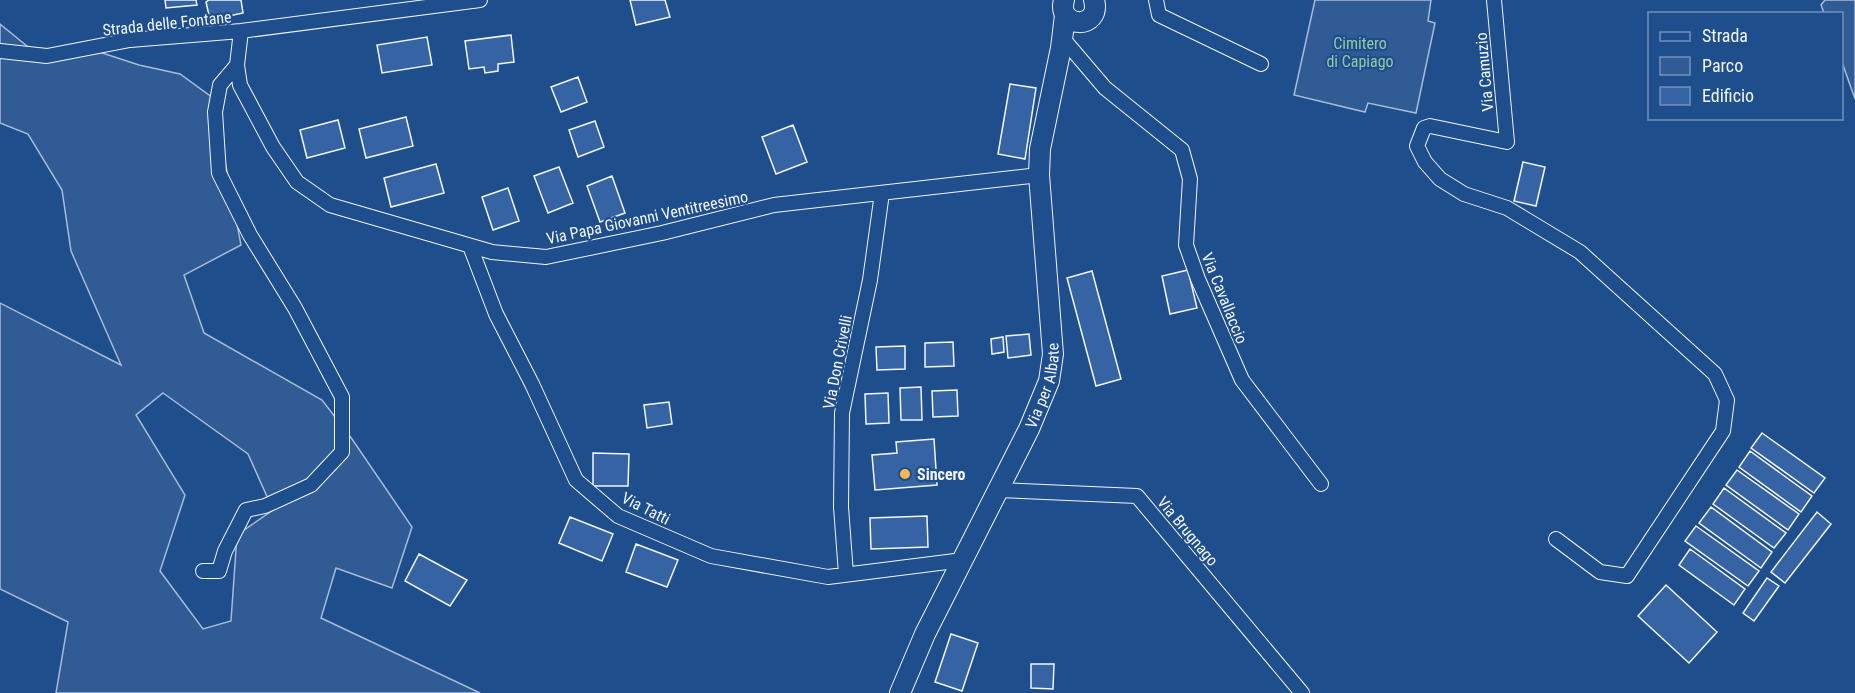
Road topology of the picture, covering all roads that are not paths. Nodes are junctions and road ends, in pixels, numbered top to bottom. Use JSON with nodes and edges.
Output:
{"nodes":[{"id":1,"x":480,"y":0,"type":"edge"},
{"id":2,"x":1156,"y":0,"type":"edge"},
{"id":3,"x":1494,"y":0,"type":"edge"},
{"id":4,"x":1099,"y":3,"type":"edge"},
{"id":5,"x":1069,"y":13,"type":"edge"},
{"id":6,"x":241,"y":31,"type":"junction"},
{"id":7,"x":1063,"y":44,"type":"junction"},
{"id":8,"x":0,"y":51,"type":"edge"},
{"id":9,"x":1261,"y":64,"type":"dead end"},
{"id":10,"x":237,"y":65,"type":"junction"},
{"id":11,"x":1039,"y":175,"type":"junction"},
{"id":12,"x":882,"y":193,"type":"junction"},
{"id":13,"x":470,"y":246,"type":"junction"},
{"id":14,"x":1321,"y":484,"type":"dead end"},
{"id":15,"x":998,"y":490,"type":"junction"},
{"id":16,"x":1556,"y":539,"type":"dead end"},
{"id":17,"x":963,"y":560,"type":"junction"},
{"id":18,"x":203,"y":571,"type":"dead end"},
{"id":19,"x":846,"y":574,"type":"junction"},
{"id":20,"x":900,"y":693,"type":"edge"},
{"id":21,"x":1302,"y":693,"type":"edge"}],
"edges":[{"from":1,"to":6,"type":"street","name":"Strada delle Fontane"},
{"from":2,"to":9,"type":"street"},
{"from":3,"to":16,"type":"street","name":"Via Camuzio"},
{"from":4,"to":5,"type":"street"},
{"from":5,"to":7,"type":"street","name":"Via per Albate"},
{"from":6,"to":8,"type":"street","name":"Strada delle Fontane"},
{"from":6,"to":10,"type":"street","name":"Via Papa Giovanni Ventitreesimo"},
{"from":7,"to":11,"type":"street","name":"Via per Albate"},
{"from":7,"to":14,"type":"street","name":"Via Cavallaccio"},
{"from":10,"to":13,"type":"street","name":"Via Papa Giovanni Ventitreesimo"},
{"from":10,"to":18,"type":"street"},
{"from":11,"to":12,"type":"street","name":"Via Papa Giovanni Ventitreesimo"},
{"from":11,"to":15,"type":"street","name":"Via per Albate"},
{"from":12,"to":13,"type":"street","name":"Via Papa Giovanni Ventitreesimo"},
{"from":12,"to":19,"type":"street","name":"Via Don Crivelli"},
{"from":13,"to":19,"type":"street","name":"Via Tatti"},
{"from":15,"to":17,"type":"street","name":"Via per Albate"},
{"from":15,"to":21,"type":"street","name":"Via Brugnago"},
{"from":17,"to":19,"type":"street","name":"Via Tatti"},
{"from":17,"to":20,"type":"street","name":"Via per Albate"}]}
